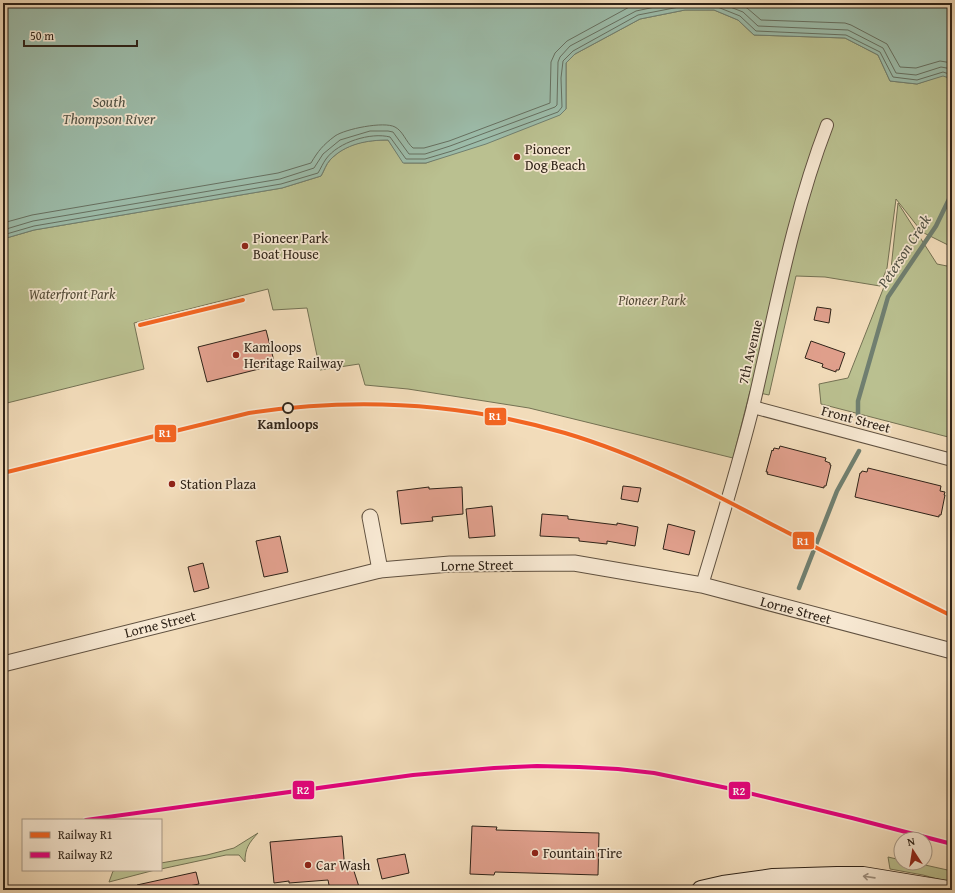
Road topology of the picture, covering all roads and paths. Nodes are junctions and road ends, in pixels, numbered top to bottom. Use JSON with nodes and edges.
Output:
{"nodes":[{"id":1,"x":827,"y":126,"type":"dead end"},
{"id":2,"x":752,"y":407,"type":"junction"},
{"id":3,"x":952,"y":460,"type":"edge"},
{"id":4,"x":370,"y":517,"type":"dead end"},
{"id":5,"x":380,"y":570,"type":"junction"},
{"id":6,"x":702,"y":585,"type":"junction"},
{"id":7,"x":952,"y":651,"type":"edge"},
{"id":8,"x":3,"y":664,"type":"edge"},
{"id":9,"x":701,"y":890,"type":"edge"},
{"id":10,"x":948,"y":890,"type":"edge"}],
"edges":[{"from":1,"to":2,"type":"street","name":"7th Avenue"},
{"from":2,"to":3,"type":"street","name":"Front Street"},
{"from":2,"to":6,"type":"street","name":"7th Avenue"},
{"from":4,"to":5,"type":"street"},
{"from":5,"to":6,"type":"street","name":"Lorne Street"},
{"from":5,"to":8,"type":"street","name":"Lorne Street"},
{"from":6,"to":7,"type":"street","name":"Lorne Street"},
{"from":10,"to":9,"type":"main road","one_way":true}]}
